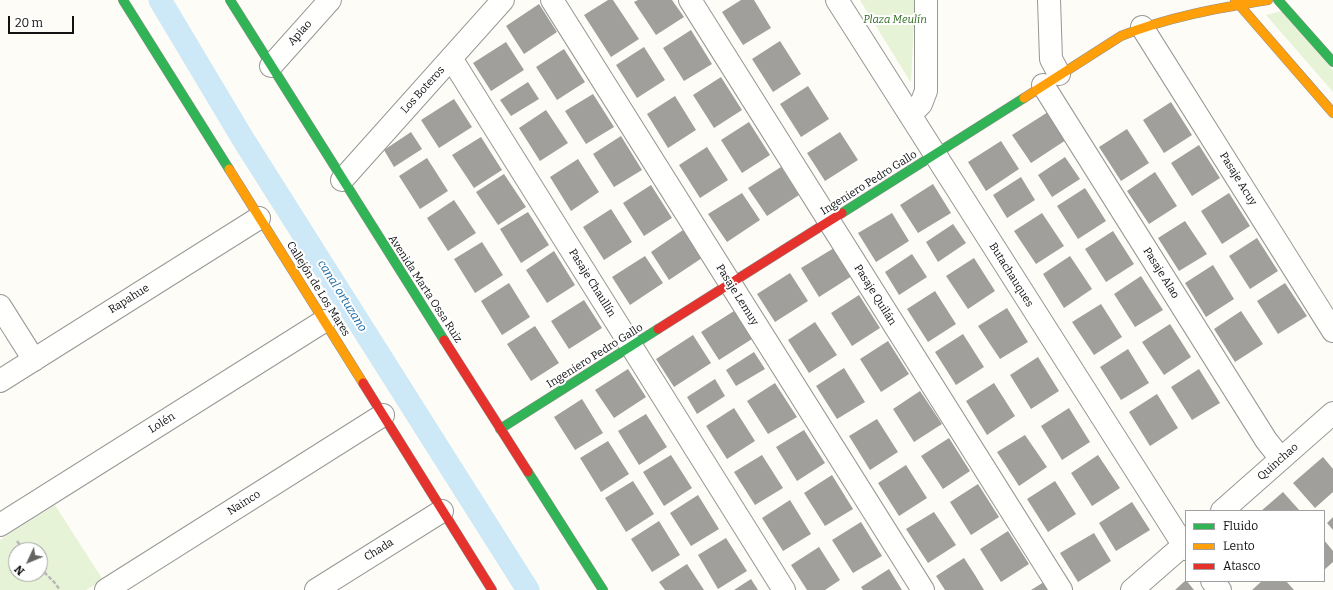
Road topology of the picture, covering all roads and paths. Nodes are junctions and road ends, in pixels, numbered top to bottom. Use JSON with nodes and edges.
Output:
{"nodes":[{"id":1,"x":123,"y":0,"type":"edge"},
{"id":2,"x":230,"y":0,"type":"edge"},
{"id":3,"x":330,"y":0,"type":"edge"},
{"id":4,"x":504,"y":0,"type":"edge"},
{"id":5,"x":552,"y":0,"type":"edge"},
{"id":6,"x":690,"y":0,"type":"edge"},
{"id":7,"x":837,"y":0,"type":"edge"},
{"id":8,"x":926,"y":0,"type":"edge"},
{"id":9,"x":1049,"y":0,"type":"edge"},
{"id":10,"x":1268,"y":0,"type":"edge"},
{"id":11,"x":1278,"y":0,"type":"edge"},
{"id":12,"x":1237,"y":2,"type":"edge"},
{"id":13,"x":1142,"y":27,"type":"junction"},
{"id":14,"x":451,"y":58,"type":"junction"},
{"id":15,"x":1333,"y":62,"type":"edge"},
{"id":16,"x":271,"y":66,"type":"junction"},
{"id":17,"x":1051,"y":79,"type":"junction"},
{"id":18,"x":1333,"y":113,"type":"edge"},
{"id":19,"x":910,"y":115,"type":"junction"},
{"id":20,"x":935,"y":155,"type":"junction"},
{"id":21,"x":342,"y":180,"type":"junction"},
{"id":22,"x":259,"y":218,"type":"junction"},
{"id":23,"x":829,"y":222,"type":"junction"},
{"id":24,"x":730,"y":284,"type":"junction"},
{"id":25,"x":0,"y":306,"type":"edge"},
{"id":26,"x":324,"y":321,"type":"junction"},
{"id":27,"x":1333,"y":331,"type":"edge"},
{"id":28,"x":632,"y":346,"type":"junction"},
{"id":29,"x":34,"y":360,"type":"junction"},
{"id":30,"x":0,"y":381,"type":"edge"},
{"id":31,"x":1333,"y":413,"type":"edge"},
{"id":32,"x":382,"y":415,"type":"junction"},
{"id":33,"x":500,"y":429,"type":"junction"},
{"id":34,"x":1281,"y":459,"type":"junction"},
{"id":35,"x":1223,"y":510,"type":"edge"},
{"id":36,"x":442,"y":511,"type":"junction"},
{"id":37,"x":1,"y":521,"type":"edge"},
{"id":38,"x":1185,"y":545,"type":"edge"},
{"id":39,"x":48,"y":576,"type":"edge"},
{"id":40,"x":1213,"y":582,"type":"edge"},
{"id":41,"x":60,"y":590,"type":"edge"},
{"id":42,"x":106,"y":590,"type":"edge"},
{"id":43,"x":316,"y":590,"type":"edge"},
{"id":44,"x":492,"y":590,"type":"edge"},
{"id":45,"x":603,"y":590,"type":"edge"},
{"id":46,"x":784,"y":590,"type":"edge"},
{"id":47,"x":923,"y":590,"type":"edge"},
{"id":48,"x":1061,"y":590,"type":"edge"},
{"id":49,"x":1132,"y":590,"type":"edge"},
{"id":50,"x":1220,"y":590,"type":"edge"}],
"edges":[{"from":1,"to":22,"type":"street","name":"Callejón de Los Mares"},
{"from":2,"to":16,"type":"street","name":"Avenida Marta Ossa Ruiz"},
{"from":3,"to":16,"type":"street","name":"Apiao"},
{"from":4,"to":14,"type":"street","name":"Los Boteros"},
{"from":5,"to":24,"type":"street","name":"Pasaje Lemuy"},
{"from":6,"to":23,"type":"street","name":"Pasaje Quilán"},
{"from":7,"to":19,"type":"street","name":"Butachauques"},
{"from":8,"to":19,"type":"street"},
{"from":9,"to":17,"type":"street","name":"Pasaje Alao"},
{"from":10,"to":12,"type":"street","name":"Ingeniero Pedro Gallo"},
{"from":11,"to":15,"type":"street"},
{"from":12,"to":13,"type":"street","name":"Ingeniero Pedro Gallo"},
{"from":12,"to":18,"type":"street"},
{"from":13,"to":17,"type":"street","name":"Ingeniero Pedro Gallo"},
{"from":13,"to":27,"type":"street","name":"Pasaje Acuy"},
{"from":14,"to":21,"type":"street","name":"Los Boteros"},
{"from":14,"to":28,"type":"street","name":"Pasaje Chaullín"},
{"from":16,"to":21,"type":"street","name":"Avenida Marta Ossa Ruiz"},
{"from":17,"to":20,"type":"street","name":"Ingeniero Pedro Gallo"},
{"from":17,"to":34,"type":"street","name":"Pasaje Alao"},
{"from":19,"to":20,"type":"street","name":"Butachauques"},
{"from":20,"to":23,"type":"street","name":"Ingeniero Pedro Gallo"},
{"from":20,"to":38,"type":"street","name":"Butachauques"},
{"from":21,"to":33,"type":"street","name":"Avenida Marta Ossa Ruiz"},
{"from":22,"to":26,"type":"street","name":"Callejón de Los Mares"},
{"from":22,"to":29,"type":"street","name":"Rapahue"},
{"from":23,"to":24,"type":"street","name":"Ingeniero Pedro Gallo"},
{"from":23,"to":48,"type":"street","name":"Pasaje Quilán"},
{"from":24,"to":28,"type":"street","name":"Ingeniero Pedro Gallo"},
{"from":24,"to":47,"type":"street","name":"Pasaje Lemuy"},
{"from":25,"to":29,"type":"street"},
{"from":26,"to":32,"type":"street","name":"Callejón de Los Mares"},
{"from":26,"to":37,"type":"street","name":"Lolén"},
{"from":28,"to":33,"type":"street","name":"Ingeniero Pedro Gallo"},
{"from":28,"to":46,"type":"street","name":"Pasaje Chaullín"},
{"from":29,"to":30,"type":"street","name":"Rapahue"},
{"from":31,"to":34,"type":"street","name":"Quinchao"},
{"from":32,"to":36,"type":"street","name":"Callejón de Los Mares"},
{"from":32,"to":42,"type":"street","name":"Nainco"},
{"from":33,"to":45,"type":"street","name":"Avenida Marta Ossa Ruiz"},
{"from":34,"to":35,"type":"street","name":"Quinchao"},
{"from":36,"to":43,"type":"street","name":"Chada"},
{"from":36,"to":44,"type":"street","name":"Callejón de Los Mares"},
{"from":38,"to":49,"type":"street"},
{"from":39,"to":41,"type":"path"},
{"from":40,"to":50,"type":"street"}]}
